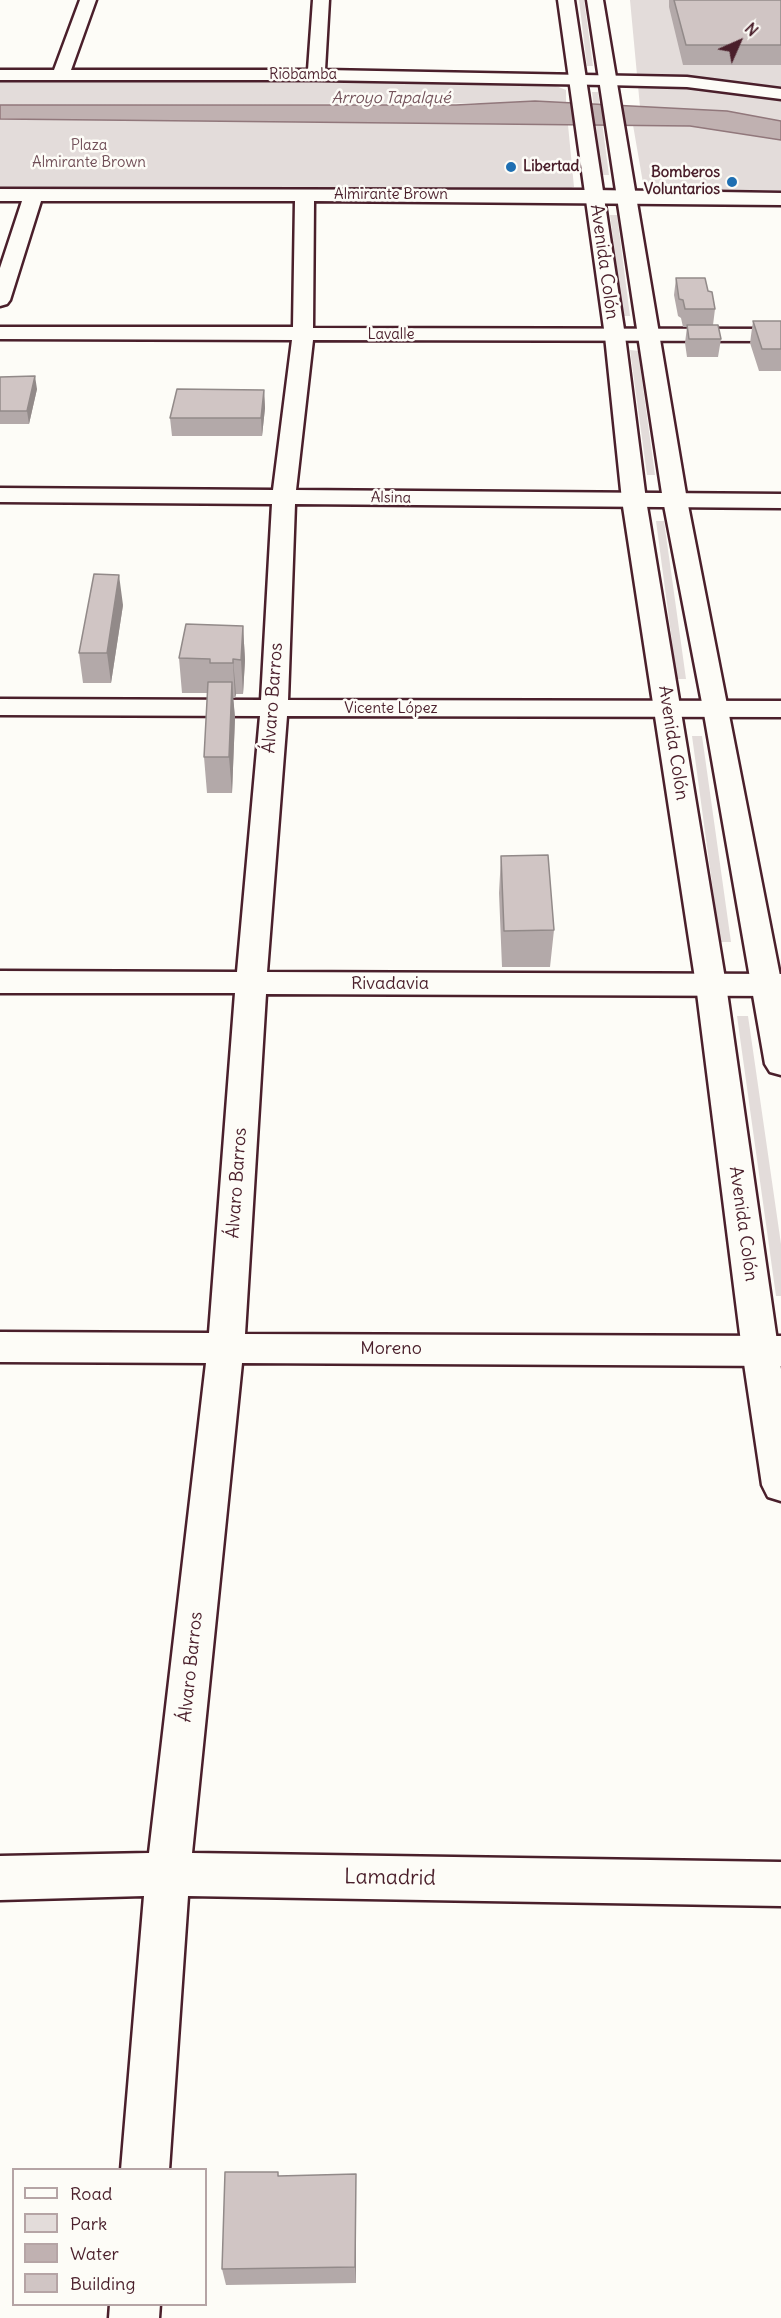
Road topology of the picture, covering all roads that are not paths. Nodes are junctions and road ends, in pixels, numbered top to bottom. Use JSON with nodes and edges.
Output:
{"nodes":[{"id":1,"x":88,"y":0,"type":"edge"},
{"id":2,"x":321,"y":0,"type":"edge"},
{"id":3,"x":566,"y":0,"type":"edge"},
{"id":4,"x":595,"y":0,"type":"edge"},
{"id":5,"x":61,"y":74,"type":"junction"},
{"id":6,"x":0,"y":75,"type":"edge"},
{"id":7,"x":316,"y":75,"type":"junction"},
{"id":8,"x":579,"y":85,"type":"junction"},
{"id":9,"x":607,"y":85,"type":"junction"},
{"id":10,"x":781,"y":94,"type":"edge"},
{"id":11,"x":0,"y":195,"type":"edge"},
{"id":12,"x":33,"y":195,"type":"junction"},
{"id":13,"x":305,"y":195,"type":"junction"},
{"id":14,"x":594,"y":196,"type":"junction"},
{"id":15,"x":627,"y":196,"type":"junction"},
{"id":16,"x":781,"y":199,"type":"edge"},
{"id":17,"x":0,"y":300,"type":"edge"},
{"id":18,"x":0,"y":333,"type":"edge"},
{"id":19,"x":303,"y":334,"type":"junction"},
{"id":20,"x":650,"y":335,"type":"junction"},
{"id":21,"x":781,"y":335,"type":"edge"},
{"id":22,"x":615,"y":336,"type":"junction"},
{"id":23,"x":0,"y":495,"type":"edge"},
{"id":24,"x":284,"y":496,"type":"junction"},
{"id":25,"x":634,"y":500,"type":"junction"},
{"id":26,"x":675,"y":500,"type":"junction"},
{"id":27,"x":781,"y":501,"type":"edge"},
{"id":28,"x":667,"y":706,"type":"junction"},
{"id":29,"x":0,"y":707,"type":"edge"},
{"id":30,"x":716,"y":708,"type":"junction"},
{"id":31,"x":781,"y":708,"type":"edge"},
{"id":32,"x":274,"y":710,"type":"junction"},
{"id":33,"x":0,"y":982,"type":"edge"},
{"id":34,"x":251,"y":984,"type":"junction"},
{"id":35,"x":711,"y":985,"type":"junction"},
{"id":36,"x":774,"y":985,"type":"edge"},
{"id":37,"x":781,"y":1064,"type":"edge"},
{"id":38,"x":0,"y":1347,"type":"edge"},
{"id":39,"x":226,"y":1348,"type":"junction"},
{"id":40,"x":770,"y":1350,"type":"edge"},
{"id":41,"x":781,"y":1485,"type":"edge"},
{"id":42,"x":168,"y":1874,"type":"junction"},
{"id":43,"x":0,"y":1878,"type":"edge"},
{"id":44,"x":781,"y":1884,"type":"edge"},
{"id":45,"x":145,"y":2168,"type":"edge"}],
"edges":[{"from":1,"to":5,"type":"street"},
{"from":2,"to":7,"type":"street"},
{"from":3,"to":8,"type":"street","name":"Avenida Colón"},
{"from":4,"to":9,"type":"street","name":"Avenida Colón"},
{"from":5,"to":6,"type":"street","name":"Riobamba"},
{"from":5,"to":7,"type":"street","name":"Riobamba"},
{"from":7,"to":8,"type":"street","name":"Riobamba"},
{"from":8,"to":9,"type":"street","name":"Riobamba"},
{"from":8,"to":14,"type":"street","name":"Avenida Colón"},
{"from":9,"to":10,"type":"street","name":"Riobamba"},
{"from":9,"to":15,"type":"street","name":"Avenida Colón"},
{"from":11,"to":12,"type":"street","name":"Almirante Brown"},
{"from":12,"to":13,"type":"street","name":"Almirante Brown"},
{"from":12,"to":17,"type":"street"},
{"from":13,"to":14,"type":"street","name":"Almirante Brown"},
{"from":13,"to":19,"type":"street","name":"Álvaro Barros"},
{"from":14,"to":15,"type":"street","name":"Almirante Brown"},
{"from":14,"to":22,"type":"street","name":"Avenida Colón"},
{"from":15,"to":16,"type":"street","name":"Almirante Brown"},
{"from":15,"to":20,"type":"street","name":"Avenida Colón"},
{"from":18,"to":19,"type":"street","name":"Lavalle"},
{"from":19,"to":22,"type":"street","name":"Lavalle"},
{"from":19,"to":24,"type":"street","name":"Álvaro Barros"},
{"from":20,"to":21,"type":"street","name":"Lavalle"},
{"from":20,"to":22,"type":"street","name":"Lavalle"},
{"from":20,"to":26,"type":"street","name":"Avenida Colón"},
{"from":22,"to":25,"type":"street","name":"Avenida Colón"},
{"from":23,"to":24,"type":"street","name":"Alsina"},
{"from":24,"to":25,"type":"street","name":"Alsina"},
{"from":24,"to":32,"type":"street","name":"Álvaro Barros"},
{"from":25,"to":26,"type":"street","name":"Alsina"},
{"from":25,"to":28,"type":"street","name":"Avenida Colón"},
{"from":26,"to":27,"type":"street","name":"Alsina"},
{"from":26,"to":30,"type":"street","name":"Avenida Colón"},
{"from":28,"to":30,"type":"street","name":"Vicente López"},
{"from":28,"to":32,"type":"street","name":"Vicente López"},
{"from":28,"to":35,"type":"street","name":"Avenida Colón"},
{"from":29,"to":32,"type":"street","name":"Vicente López"},
{"from":30,"to":31,"type":"street","name":"Vicente López"},
{"from":30,"to":36,"type":"street","name":"Avenida Colón"},
{"from":32,"to":34,"type":"street","name":"Álvaro Barros"},
{"from":33,"to":34,"type":"street","name":"Rivadavia"},
{"from":34,"to":35,"type":"street","name":"Rivadavia"},
{"from":34,"to":39,"type":"street","name":"Álvaro Barros"},
{"from":35,"to":36,"type":"street","name":"Rivadavia"},
{"from":35,"to":40,"type":"street","name":"Avenida Colón"},
{"from":36,"to":37,"type":"street","name":"Avenida Colón"},
{"from":38,"to":39,"type":"street","name":"Moreno"},
{"from":39,"to":40,"type":"street","name":"Moreno"},
{"from":39,"to":42,"type":"street","name":"Álvaro Barros"},
{"from":40,"to":41,"type":"street","name":"Avenida Colón"},
{"from":42,"to":43,"type":"street","name":"Lamadrid"},
{"from":42,"to":44,"type":"street","name":"Lamadrid"},
{"from":42,"to":45,"type":"street","name":"Álvaro Barros"}]}
